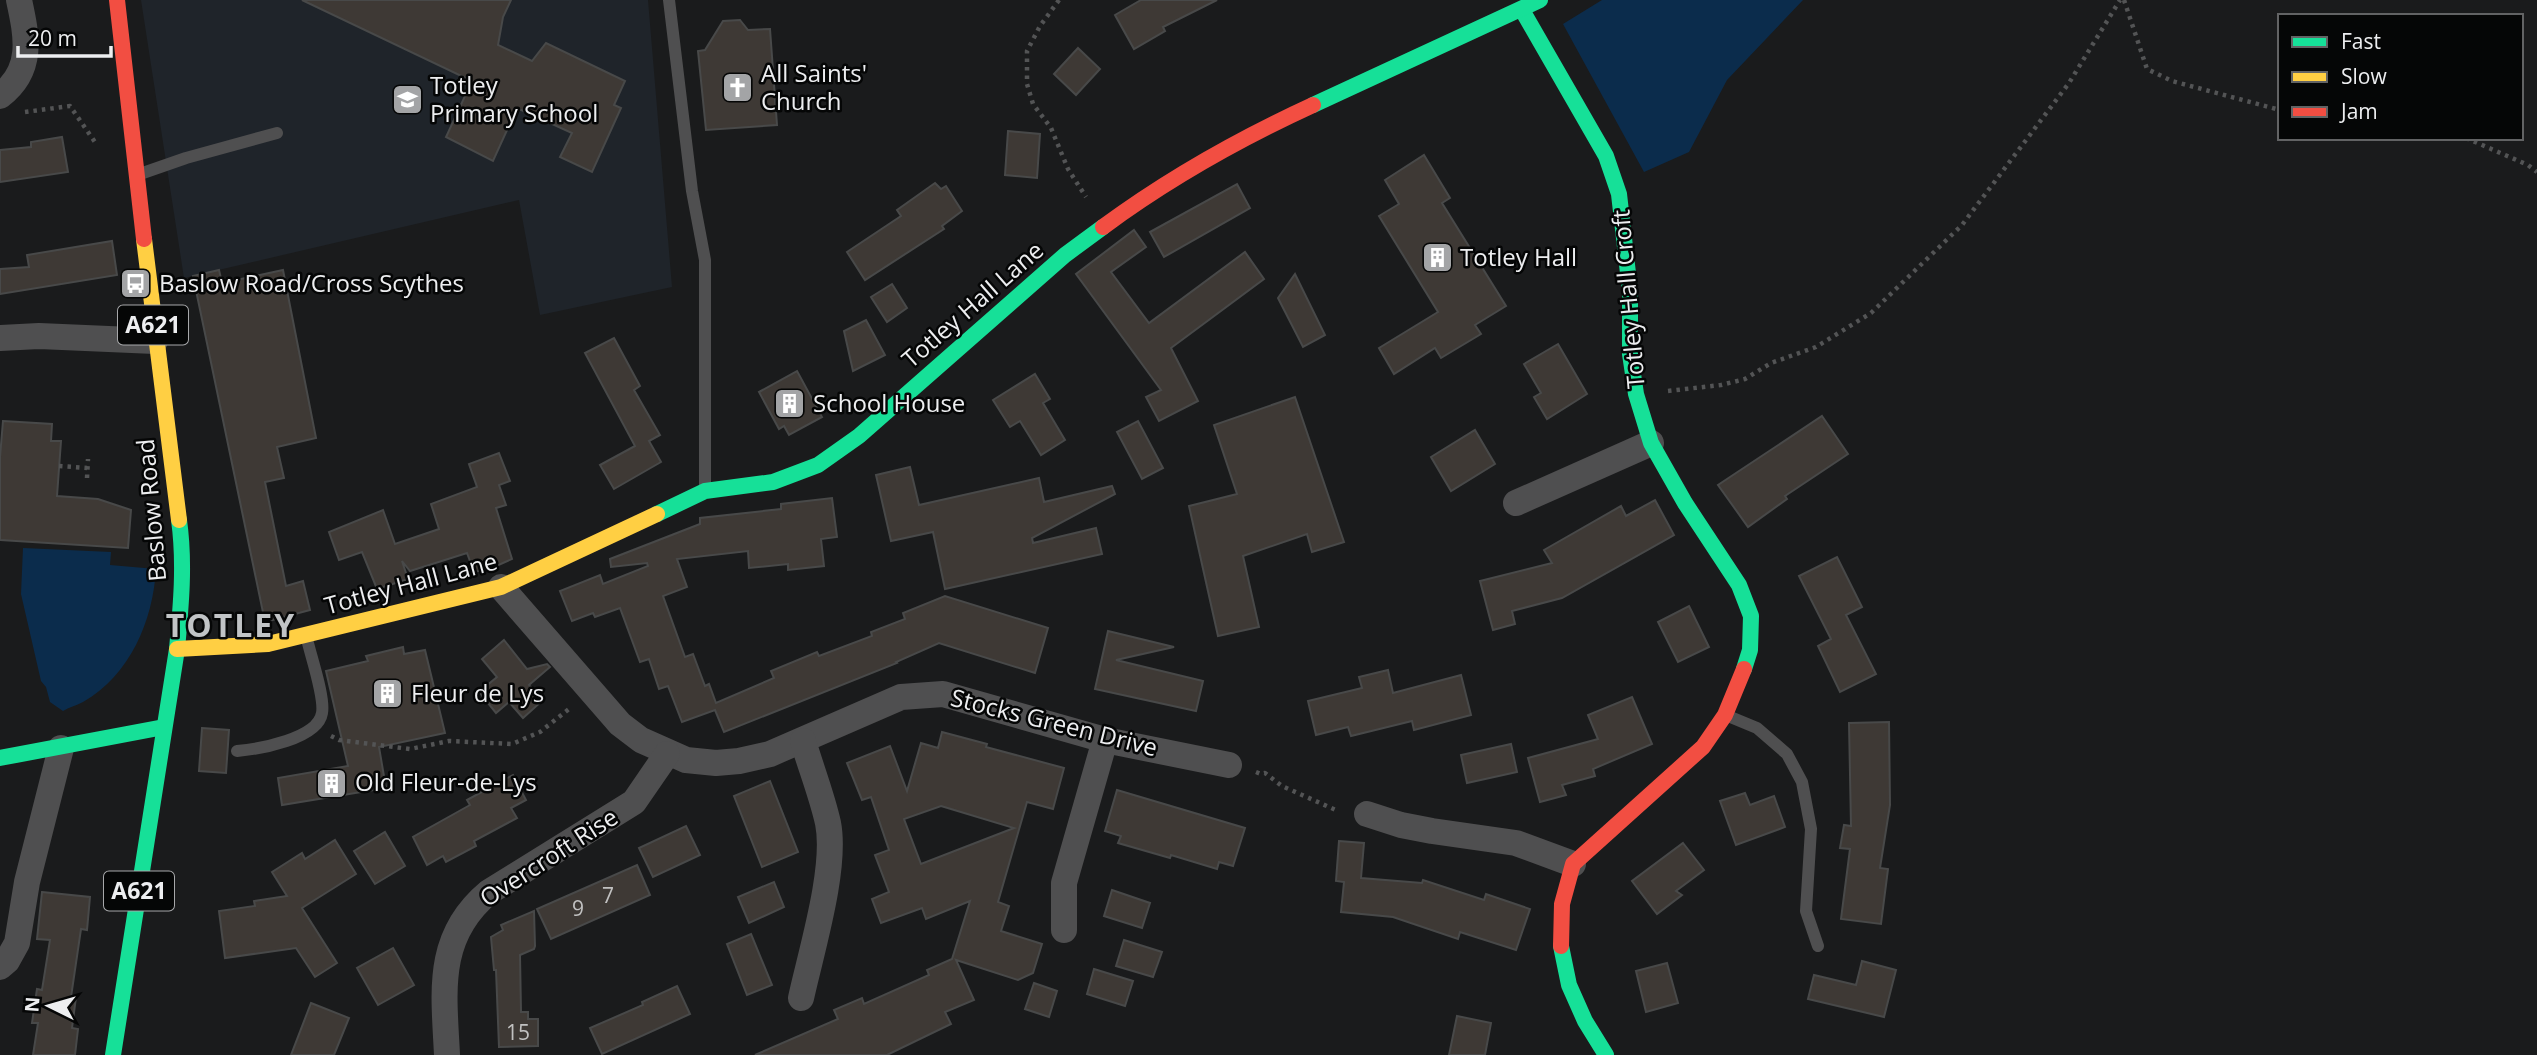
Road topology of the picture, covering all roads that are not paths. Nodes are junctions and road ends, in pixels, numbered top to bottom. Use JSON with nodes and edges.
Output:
{"nodes":[{"id":1,"x":19,"y":0,"type":"edge"},
{"id":2,"x":117,"y":0,"type":"edge"},
{"id":3,"x":669,"y":0,"type":"edge"},
{"id":4,"x":1540,"y":0,"type":"edge"},
{"id":5,"x":1522,"y":10,"type":"junction"},
{"id":6,"x":11,"y":104,"type":"edge"},
{"id":7,"x":277,"y":133,"type":"dead end"},
{"id":8,"x":137,"y":176,"type":"junction"},
{"id":9,"x":0,"y":338,"type":"edge"},
{"id":10,"x":155,"y":341,"type":"junction"},
{"id":11,"x":1651,"y":443,"type":"junction"},
{"id":12,"x":705,"y":491,"type":"junction"},
{"id":13,"x":1516,"y":503,"type":"dead end"},
{"id":14,"x":501,"y":587,"type":"junction"},
{"id":15,"x":306,"y":635,"type":"junction"},
{"id":16,"x":177,"y":649,"type":"junction"},
{"id":17,"x":1725,"y":715,"type":"junction"},
{"id":18,"x":164,"y":727,"type":"junction"},
{"id":19,"x":1105,"y":740,"type":"junction"},
{"id":20,"x":803,"y":741,"type":"junction"},
{"id":21,"x":61,"y":748,"type":"junction"},
{"id":22,"x":237,"y":751,"type":"dead end"},
{"id":23,"x":667,"y":754,"type":"junction"},
{"id":24,"x":0,"y":758,"type":"edge"},
{"id":25,"x":1229,"y":765,"type":"road end"},
{"id":26,"x":1367,"y":814,"type":"road end"},
{"id":27,"x":1573,"y":864,"type":"junction"},
{"id":28,"x":1064,"y":930,"type":"dead end"},
{"id":29,"x":1818,"y":946,"type":"dead end"},
{"id":30,"x":0,"y":967,"type":"edge"},
{"id":31,"x":802,"y":998,"type":"dead end"},
{"id":32,"x":113,"y":1055,"type":"edge"},
{"id":33,"x":447,"y":1055,"type":"edge"},
{"id":34,"x":1606,"y":1055,"type":"edge"}],
"edges":[{"from":1,"to":6,"type":"street"},
{"from":2,"to":8,"type":"street","name":"Baslow Road","number":"A621"},
{"from":3,"to":12,"type":"lane"},
{"from":4,"to":5,"type":"street","name":"Totley Hall Lane"},
{"from":5,"to":11,"type":"street","name":"Totley Hall Croft"},
{"from":5,"to":12,"type":"street","name":"Totley Hall Lane"},
{"from":7,"to":8,"type":"lane"},
{"from":8,"to":10,"type":"street","name":"Baslow Road","number":"A621"},
{"from":9,"to":10,"type":"street"},
{"from":10,"to":16,"type":"street","name":"Baslow Road","number":"A621"},
{"from":11,"to":13,"type":"street"},
{"from":11,"to":17,"type":"street","name":"Totley Hall Croft"},
{"from":12,"to":14,"type":"street","name":"Totley Hall Lane"},
{"from":14,"to":15,"type":"street","name":"Totley Hall Lane"},
{"from":14,"to":23,"type":"street","name":"Stocks Green Drive"},
{"from":15,"to":16,"type":"street","name":"Totley Hall Lane"},
{"from":15,"to":22,"type":"lane"},
{"from":16,"to":18,"type":"street","name":"Baslow Road","number":"A621"},
{"from":17,"to":27,"type":"street","name":"Totley Hall Croft"},
{"from":17,"to":29,"type":"lane"},
{"from":18,"to":21,"type":"street"},
{"from":18,"to":32,"type":"street","name":"Baslow Road","number":"A621"},
{"from":19,"to":20,"type":"street","name":"Stocks Green Drive"},
{"from":19,"to":25,"type":"street","name":"Stocks Green Drive"},
{"from":19,"to":28,"type":"street"},
{"from":20,"to":23,"type":"street","name":"Stocks Green Drive"},
{"from":20,"to":31,"type":"street"},
{"from":21,"to":24,"type":"street"},
{"from":21,"to":30,"type":"street"},
{"from":23,"to":33,"type":"street","name":"Overcroft Rise"},
{"from":26,"to":27,"type":"street"},
{"from":27,"to":34,"type":"street"}]}
